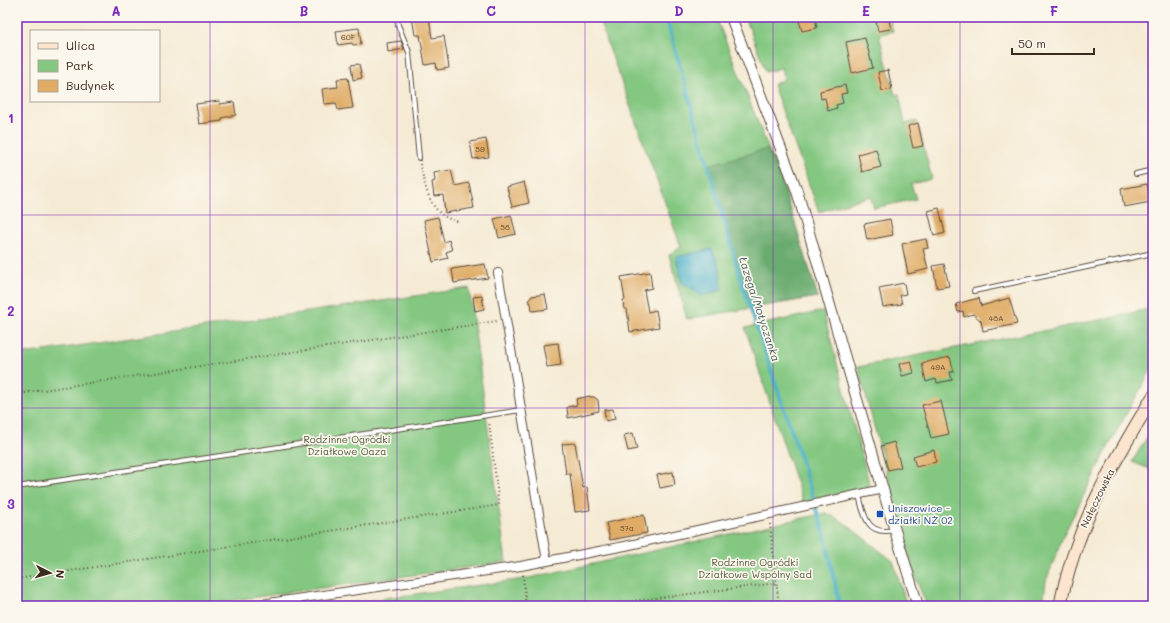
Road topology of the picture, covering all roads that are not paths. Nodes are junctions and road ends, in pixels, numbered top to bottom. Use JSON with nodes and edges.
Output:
{"nodes":[{"id":1,"x":397,"y":17,"type":"edge"},
{"id":2,"x":731,"y":17,"type":"edge"},
{"id":3,"x":419,"y":158,"type":"road end"},
{"id":4,"x":1153,"y":170,"type":"edge"},
{"id":5,"x":1136,"y":174,"type":"dead end"},
{"id":6,"x":1153,"y":253,"type":"edge"},
{"id":7,"x":498,"y":273,"type":"dead end"},
{"id":8,"x":974,"y":291,"type":"dead end"},
{"id":9,"x":1153,"y":397,"type":"edge"},
{"id":10,"x":522,"y":410,"type":"junction"},
{"id":11,"x":17,"y":487,"type":"edge"},
{"id":12,"x":883,"y":489,"type":"junction"},
{"id":13,"x":859,"y":495,"type":"junction"},
{"id":14,"x":894,"y":530,"type":"junction"},
{"id":15,"x":547,"y":561,"type":"junction"},
{"id":16,"x":248,"y":606,"type":"edge"},
{"id":17,"x":918,"y":606,"type":"edge"},
{"id":18,"x":1060,"y":606,"type":"edge"}],
"edges":[{"from":1,"to":3,"type":"lane"},
{"from":2,"to":12,"type":"street"},
{"from":4,"to":5,"type":"lane"},
{"from":6,"to":8,"type":"lane"},
{"from":7,"to":10,"type":"street"},
{"from":9,"to":18,"type":"main road","name":"Nałęczowska"},
{"from":10,"to":11,"type":"lane"},
{"from":10,"to":15,"type":"street"},
{"from":12,"to":13,"type":"street"},
{"from":12,"to":14,"type":"street"},
{"from":13,"to":14,"type":"lane"},
{"from":13,"to":15,"type":"street"},
{"from":14,"to":17,"type":"street"},
{"from":15,"to":16,"type":"street"}]}
